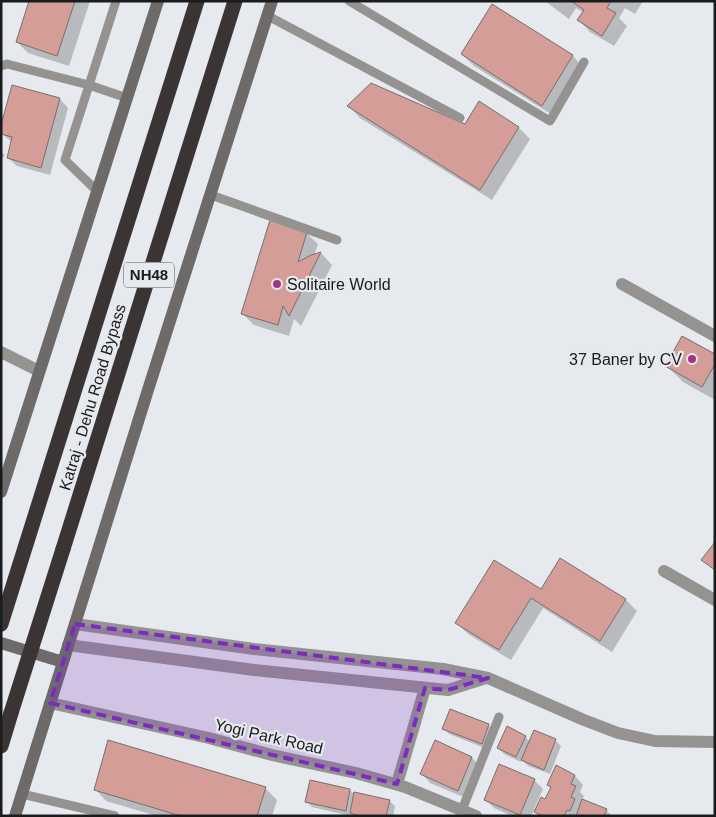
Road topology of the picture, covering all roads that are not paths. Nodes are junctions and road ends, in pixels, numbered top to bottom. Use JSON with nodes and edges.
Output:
{"nodes":[{"id":1,"x":116,"y":1,"type":"edge"},
{"id":2,"x":158,"y":1,"type":"edge"},
{"id":3,"x":197,"y":1,"type":"edge"},
{"id":4,"x":235,"y":1,"type":"edge"},
{"id":5,"x":272,"y":1,"type":"edge"},
{"id":6,"x":350,"y":1,"type":"edge"},
{"id":7,"x":268,"y":16,"type":"junction"},
{"id":8,"x":584,"y":62,"type":"dead end"},
{"id":9,"x":1,"y":66,"type":"edge"},
{"id":10,"x":89,"y":85,"type":"junction"},
{"id":11,"x":127,"y":98,"type":"junction"},
{"id":12,"x":460,"y":118,"type":"dead end"},
{"id":13,"x":97,"y":191,"type":"junction"},
{"id":14,"x":210,"y":195,"type":"junction"},
{"id":15,"x":337,"y":240,"type":"dead end"},
{"id":16,"x":622,"y":284,"type":"dead end"},
{"id":17,"x":715,"y":336,"type":"edge"},
{"id":18,"x":1,"y":352,"type":"edge"},
{"id":19,"x":39,"y":372,"type":"junction"},
{"id":20,"x":1,"y":492,"type":"edge"},
{"id":21,"x":664,"y":571,"type":"dead end"},
{"id":22,"x":715,"y":600,"type":"edge"},
{"id":23,"x":1,"y":624,"type":"edge"},
{"id":24,"x":75,"y":624,"type":"junction"},
{"id":25,"x":1,"y":644,"type":"edge"},
{"id":26,"x":68,"y":645,"type":"junction"},
{"id":27,"x":63,"y":662,"type":"junction"},
{"id":28,"x":488,"y":678,"type":"junction"},
{"id":29,"x":425,"y":688,"type":"junction"},
{"id":30,"x":50,"y":703,"type":"junction"},
{"id":31,"x":499,"y":716,"type":"dead end"},
{"id":32,"x":715,"y":742,"type":"edge"},
{"id":33,"x":1,"y":746,"type":"edge"},
{"id":34,"x":397,"y":784,"type":"junction"},
{"id":35,"x":22,"y":794,"type":"junction"},
{"id":36,"x":461,"y":813,"type":"edge"},
{"id":37,"x":15,"y":816,"type":"edge"},
{"id":38,"x":114,"y":816,"type":"edge"},
{"id":39,"x":476,"y":816,"type":"edge"}],
"edges":[{"from":1,"to":10,"type":"lane"},
{"from":2,"to":11,"type":"street"},
{"from":3,"to":23,"type":"highway","name":"Katraj - Dehu Road Bypass","number":"NH48"},
{"from":4,"to":33,"type":"highway","name":"Katraj - Dehu Road Bypass","number":"NH48","bridge":true},
{"from":5,"to":7,"type":"street"},
{"from":6,"to":8,"type":"lane"},
{"from":7,"to":12,"type":"lane"},
{"from":7,"to":14,"type":"street"},
{"from":9,"to":10,"type":"lane"},
{"from":10,"to":11,"type":"lane"},
{"from":10,"to":13,"type":"lane"},
{"from":11,"to":13,"type":"street"},
{"from":13,"to":19,"type":"street"},
{"from":14,"to":15,"type":"lane"},
{"from":14,"to":24,"type":"street"},
{"from":16,"to":17,"type":"street"},
{"from":18,"to":19,"type":"street"},
{"from":19,"to":20,"type":"street"},
{"from":21,"to":22,"type":"street"},
{"from":24,"to":26,"type":"street"},
{"from":24,"to":28,"type":"street"},
{"from":25,"to":27,"type":"street"},
{"from":26,"to":27,"type":"street"},
{"from":26,"to":29,"type":"street"},
{"from":27,"to":30,"type":"street"},
{"from":28,"to":29,"type":"street"},
{"from":28,"to":32,"type":"street"},
{"from":29,"to":34,"type":"street"},
{"from":30,"to":34,"type":"street","name":"Yogi Park Road"},
{"from":30,"to":35,"type":"street"},
{"from":31,"to":36,"type":"lane"},
{"from":34,"to":36,"type":"street","name":"Yogi Park Road"},
{"from":35,"to":37,"type":"street"},
{"from":35,"to":38,"type":"lane"},
{"from":36,"to":39,"type":"street","name":"Yogi Park Road"}]}
